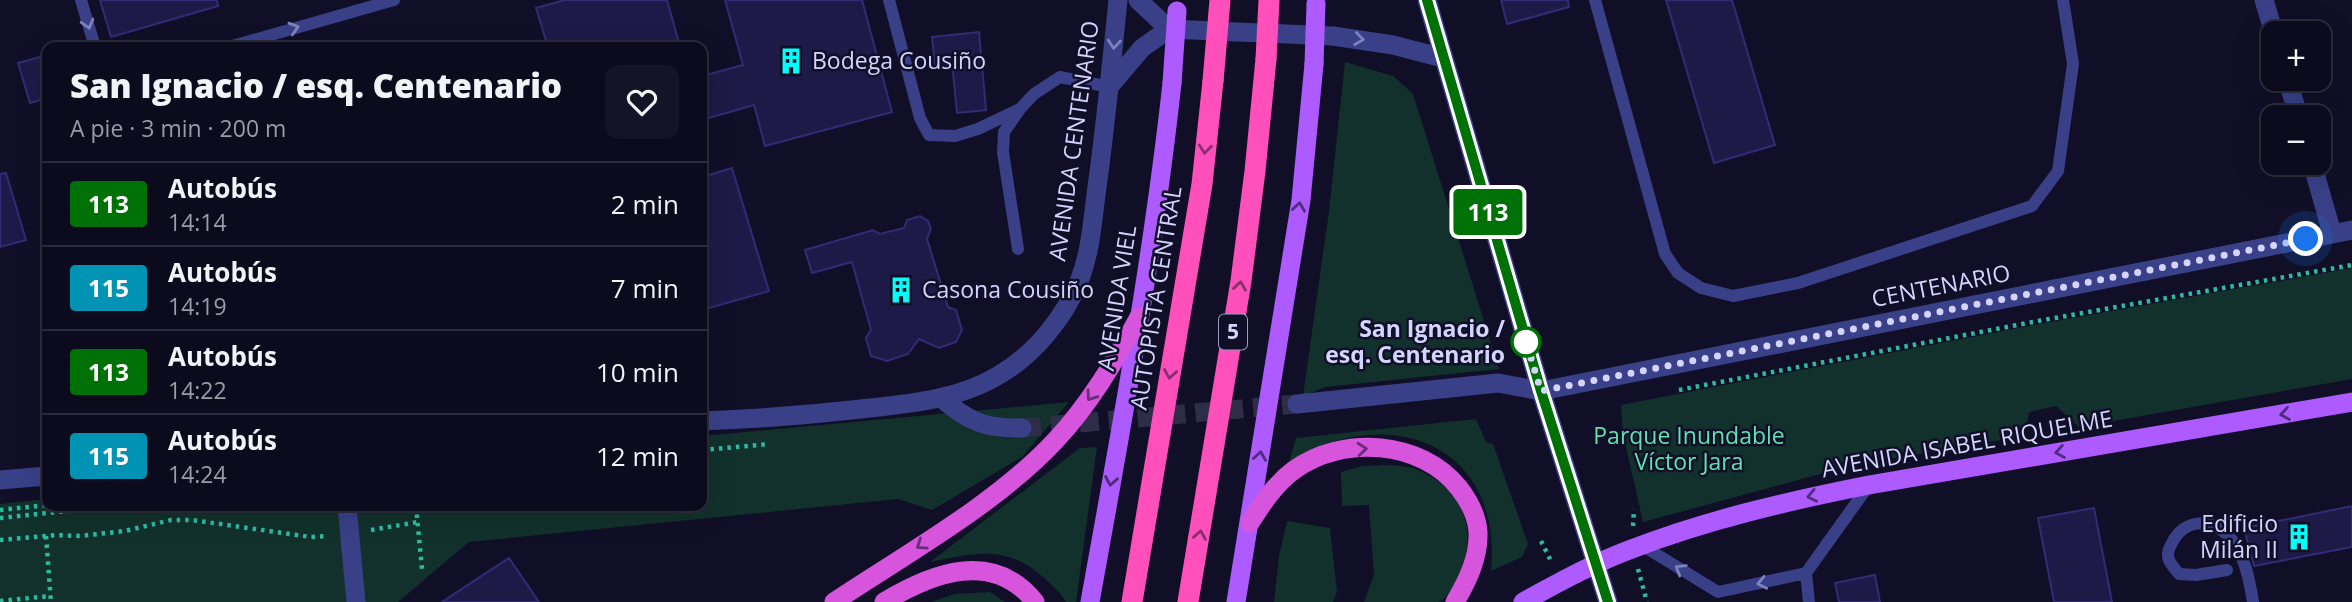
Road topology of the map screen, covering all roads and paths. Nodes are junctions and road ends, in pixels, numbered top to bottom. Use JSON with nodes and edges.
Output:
{"nodes":[{"id":1,"x":81,"y":0,"type":"edge"},
{"id":2,"x":394,"y":0,"type":"edge"},
{"id":3,"x":889,"y":0,"type":"edge"},
{"id":4,"x":1118,"y":0,"type":"edge"},
{"id":5,"x":1138,"y":0,"type":"edge"},
{"id":6,"x":1220,"y":0,"type":"edge"},
{"id":7,"x":1269,"y":0,"type":"edge"},
{"id":8,"x":1427,"y":0,"type":"edge"},
{"id":9,"x":1595,"y":0,"type":"edge"},
{"id":10,"x":2063,"y":0,"type":"edge"},
{"id":11,"x":2264,"y":0,"type":"edge"},
{"id":12,"x":1316,"y":2,"type":"edge"},
{"id":13,"x":1174,"y":14,"type":"edge"},
{"id":14,"x":2270,"y":21,"type":"edge"},
{"id":15,"x":94,"y":42,"type":"edge"},
{"id":16,"x":247,"y":42,"type":"edge"},
{"id":17,"x":1443,"y":58,"type":"junction"},
{"id":18,"x":1110,"y":87,"type":"junction"},
{"id":19,"x":1020,"y":109,"type":"junction"},
{"id":20,"x":2317,"y":175,"type":"edge"},
{"id":21,"x":2342,"y":232,"type":"edge"},
{"id":22,"x":1018,"y":249,"type":"dead end"},
{"id":23,"x":2352,"y":265,"type":"edge"},
{"id":24,"x":1139,"y":317,"type":"junction"},
{"id":25,"x":1541,"y":391,"type":"junction"},
{"id":26,"x":1668,"y":392,"type":"dead end"},
{"id":27,"x":941,"y":398,"type":"junction"},
{"id":28,"x":2352,"y":402,"type":"edge"},
{"id":29,"x":1297,"y":404,"type":"tunnel mouth"},
{"id":30,"x":707,"y":421,"type":"edge"},
{"id":31,"x":1022,"y":428,"type":"tunnel mouth"},
{"id":32,"x":42,"y":476,"type":"edge"},
{"id":33,"x":0,"y":480,"type":"edge"},
{"id":34,"x":1869,"y":485,"type":"junction"},
{"id":35,"x":42,"y":506,"type":"edge"},
{"id":36,"x":0,"y":510,"type":"edge"},
{"id":37,"x":67,"y":511,"type":"edge"},
{"id":38,"x":348,"y":511,"type":"edge"},
{"id":39,"x":417,"y":511,"type":"edge"},
{"id":40,"x":0,"y":518,"type":"edge"},
{"id":41,"x":418,"y":522,"type":"junction"},
{"id":42,"x":1250,"y":523,"type":"junction"},
{"id":43,"x":350,"y":534,"type":"junction"},
{"id":44,"x":46,"y":536,"type":"junction"},
{"id":45,"x":0,"y":540,"type":"edge"},
{"id":46,"x":1643,"y":546,"type":"junction"},
{"id":47,"x":1595,"y":564,"type":"junction"},
{"id":48,"x":422,"y":569,"type":"dead end"},
{"id":49,"x":2227,"y":570,"type":"dead end"},
{"id":50,"x":1806,"y":573,"type":"junction"},
{"id":51,"x":1719,"y":597,"type":"edge"},
{"id":52,"x":51,"y":599,"type":"edge"},
{"id":53,"x":0,"y":601,"type":"edge"},
{"id":54,"x":356,"y":602,"type":"edge"},
{"id":55,"x":834,"y":602,"type":"edge"},
{"id":56,"x":884,"y":602,"type":"edge"},
{"id":57,"x":1035,"y":602,"type":"edge"},
{"id":58,"x":1090,"y":602,"type":"edge"},
{"id":59,"x":1132,"y":602,"type":"edge"},
{"id":60,"x":1188,"y":602,"type":"edge"},
{"id":61,"x":1236,"y":602,"type":"edge"},
{"id":62,"x":1455,"y":602,"type":"edge"},
{"id":63,"x":1523,"y":602,"type":"edge"},
{"id":64,"x":1608,"y":602,"type":"edge"},
{"id":65,"x":1810,"y":602,"type":"edge"},
{"id":66,"x":2253,"y":602,"type":"edge"}],
"edges":[{"from":1,"to":15,"type":"lane","one_way":true},
{"from":16,"to":2,"type":"lane","one_way":true},
{"from":3,"to":19,"type":"lane"},
{"from":4,"to":18,"type":"street","name":"AVENIDA CENTENARIO","one_way":true},
{"from":5,"to":13,"type":"street"},
{"from":6,"to":59,"type":"highway","name":"AUTOPISTA CENTRAL","one_way":true,"bridge":true},
{"from":60,"to":7,"type":"highway","number":"5","one_way":true,"bridge":true},
{"from":8,"to":17,"type":"street"},
{"from":9,"to":10,"type":"lane"},
{"from":11,"to":14,"type":"street"},
{"from":42,"to":12,"type":"main road","one_way":true,"bridge":true},
{"from":13,"to":17,"type":"street","one_way":true},
{"from":13,"to":18,"type":"street"},
{"from":13,"to":24,"type":"main road","name":"AVENIDA VIEL","bridge":true},
{"from":17,"to":25,"type":"street"},
{"from":18,"to":19,"type":"lane"},
{"from":18,"to":27,"type":"street","name":"AVENIDA CENTENARIO"},
{"from":19,"to":22,"type":"lane"},
{"from":20,"to":21,"type":"street"},
{"from":21,"to":25,"type":"street","name":"CENTENARIO"},
{"from":23,"to":26,"type":"path"},
{"from":24,"to":55,"type":"highway","one_way":true},
{"from":24,"to":58,"type":"main road","name":"AVENIDA VIEL","one_way":true},
{"from":25,"to":29,"type":"street"},
{"from":25,"to":47,"type":"street"},
{"from":27,"to":30,"type":"street","name":"AVENIDA CENTENARIO"},
{"from":27,"to":31,"type":"street"},
{"from":28,"to":34,"type":"main road","name":"AVENIDA ISABEL RIQUELME","one_way":true},
{"from":32,"to":33,"type":"street"},
{"from":34,"to":46,"type":"main road","name":"AVENIDA ISABEL RIQUELME","one_way":true},
{"from":34,"to":50,"type":"lane"},
{"from":35,"to":36,"type":"path"},
{"from":37,"to":40,"type":"path"},
{"from":38,"to":43,"type":"street"},
{"from":39,"to":41,"type":"path"},
{"from":41,"to":43,"type":"path"},
{"from":41,"to":48,"type":"path"},
{"from":42,"to":61,"type":"main road"},
{"from":42,"to":62,"type":"highway","one_way":true},
{"from":43,"to":44,"type":"path"},
{"from":43,"to":54,"type":"street"},
{"from":44,"to":45,"type":"path"},
{"from":44,"to":52,"type":"path"},
{"from":46,"to":47,"type":"main road","name":"AVENIDA ISABEL RIQUELME"},
{"from":51,"to":46,"type":"lane","one_way":true},
{"from":47,"to":63,"type":"main road","name":"AVENIDA ISABEL RIQUELME"},
{"from":47,"to":64,"type":"street"},
{"from":49,"to":66,"type":"lane"},
{"from":50,"to":51,"type":"lane","one_way":true},
{"from":50,"to":65,"type":"lane"},
{"from":52,"to":53,"type":"path"},
{"from":56,"to":57,"type":"highway"}]}
